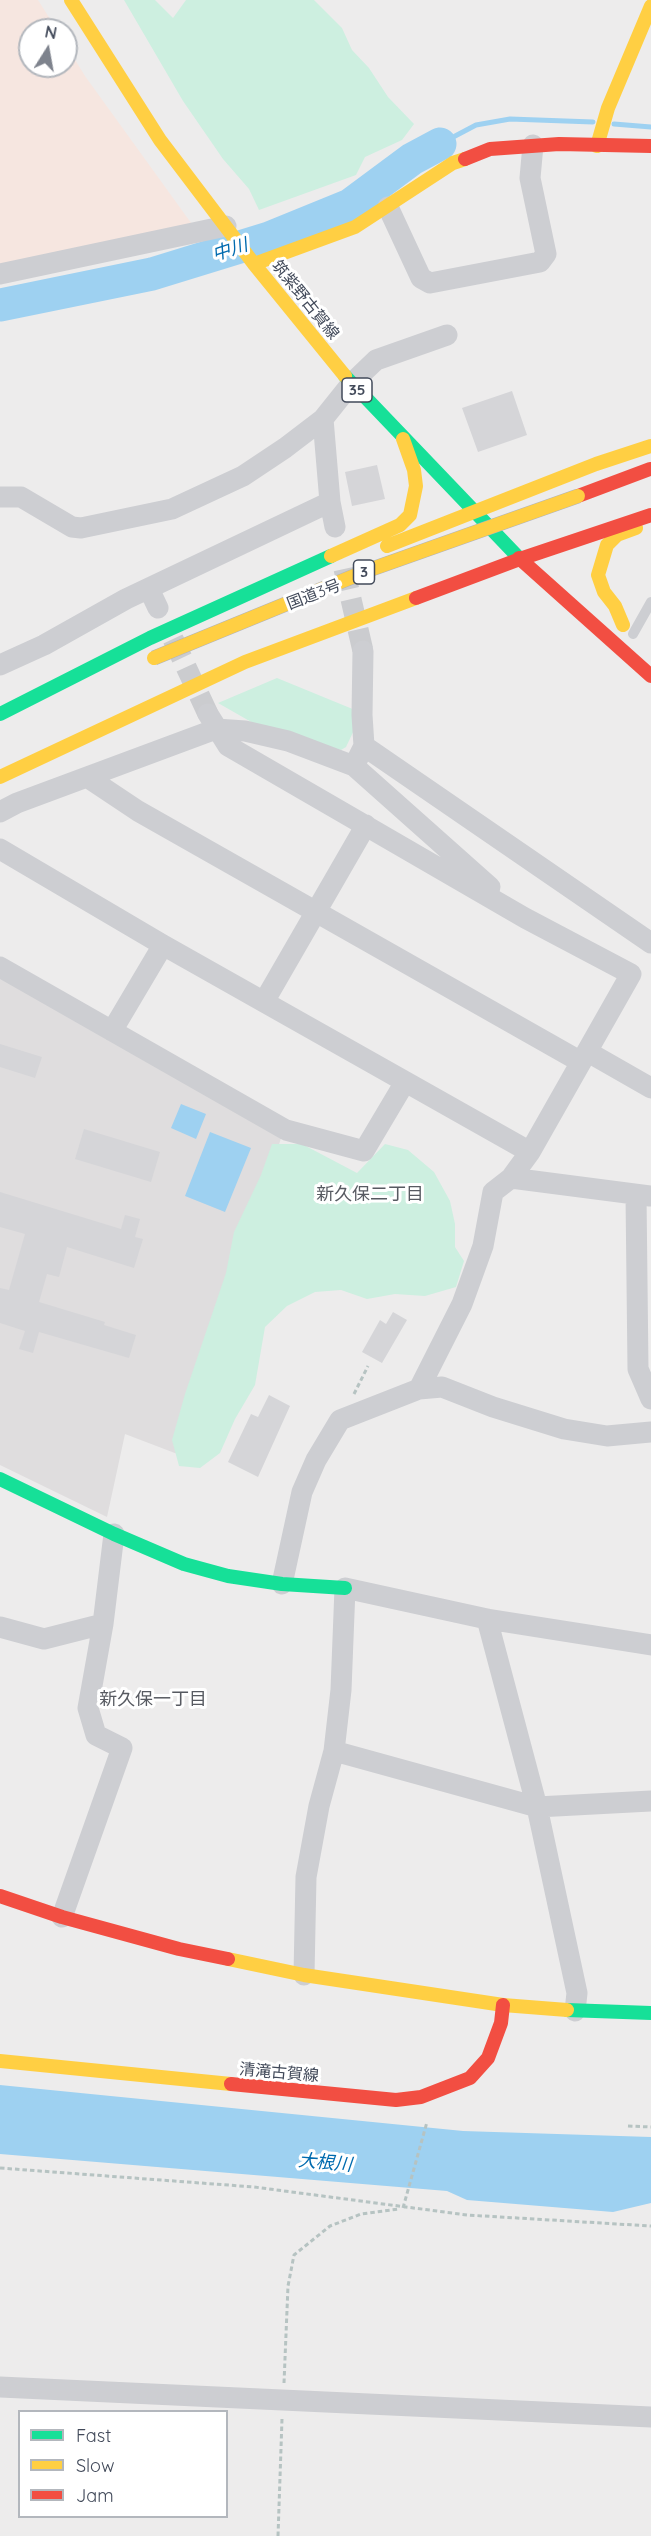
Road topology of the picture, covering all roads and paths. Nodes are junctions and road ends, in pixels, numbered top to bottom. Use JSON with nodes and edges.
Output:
{"nodes":[{"id":1,"x":71,"y":0,"type":"edge"},
{"id":2,"x":651,"y":6,"type":"edge"},
{"id":3,"x":532,"y":145,"type":"junction"},
{"id":4,"x":597,"y":146,"type":"junction"},
{"id":5,"x":651,"y":146,"type":"edge"},
{"id":6,"x":388,"y":207,"type":"junction"},
{"id":7,"x":228,"y":230,"type":"junction"},
{"id":8,"x":251,"y":260,"type":"junction"},
{"id":9,"x":0,"y":274,"type":"edge"},
{"id":10,"x":447,"y":335,"type":"dead end"},
{"id":11,"x":351,"y":384,"type":"junction"},
{"id":12,"x":323,"y":418,"type":"junction"},
{"id":13,"x":403,"y":439,"type":"junction"},
{"id":14,"x":651,"y":446,"type":"edge"},
{"id":15,"x":651,"y":469,"type":"edge"},
{"id":16,"x":0,"y":497,"type":"edge"},
{"id":17,"x":330,"y":502,"type":"junction"},
{"id":18,"x":477,"y":512,"type":"junction"},
{"id":19,"x":651,"y":515,"type":"edge"},
{"id":20,"x":651,"y":520,"type":"edge"},
{"id":21,"x":335,"y":527,"type":"dead end"},
{"id":22,"x":518,"y":538,"type":"dead end"},
{"id":23,"x":485,"y":550,"type":"dead end"},
{"id":24,"x":539,"y":552,"type":"junction"},
{"id":25,"x":520,"y":559,"type":"junction"},
{"id":26,"x":556,"y":567,"type":"dead end"},
{"id":27,"x":149,"y":589,"type":"junction"},
{"id":28,"x":589,"y":596,"type":"dead end"},
{"id":29,"x":651,"y":602,"type":"edge"},
{"id":30,"x":159,"y":608,"type":"dead end"},
{"id":31,"x":194,"y":619,"type":"junction"},
{"id":32,"x":632,"y":633,"type":"junction"},
{"id":33,"x":363,"y":651,"type":"tunnel mouth"},
{"id":34,"x":149,"y":660,"type":"dead end"},
{"id":35,"x":0,"y":665,"type":"edge"},
{"id":36,"x":651,"y":676,"type":"edge"},
{"id":37,"x":0,"y":714,"type":"edge"},
{"id":38,"x":212,"y":722,"type":"junction"},
{"id":39,"x":364,"y":746,"type":"junction"},
{"id":40,"x":354,"y":766,"type":"junction"},
{"id":41,"x":0,"y":777,"type":"edge"},
{"id":42,"x":87,"y":777,"type":"junction"},
{"id":43,"x":0,"y":812,"type":"edge"},
{"id":44,"x":366,"y":825,"type":"junction"},
{"id":45,"x":0,"y":849,"type":"edge"},
{"id":46,"x":315,"y":912,"type":"junction"},
{"id":47,"x":525,"y":918,"type":"junction"},
{"id":48,"x":651,"y":943,"type":"edge"},
{"id":49,"x":163,"y":945,"type":"junction"},
{"id":50,"x":0,"y":967,"type":"edge"},
{"id":51,"x":265,"y":1000,"type":"junction"},
{"id":52,"x":112,"y":1031,"type":"junction"},
{"id":53,"x":584,"y":1057,"type":"junction"},
{"id":54,"x":405,"y":1082,"type":"junction"},
{"id":55,"x":651,"y":1088,"type":"edge"},
{"id":56,"x":530,"y":1152,"type":"junction"},
{"id":57,"x":511,"y":1178,"type":"junction"},
{"id":58,"x":644,"y":1195,"type":"edge"},
{"id":59,"x":419,"y":1389,"type":"junction"},
{"id":60,"x":651,"y":1399,"type":"edge"},
{"id":61,"x":651,"y":1432,"type":"edge"},
{"id":62,"x":0,"y":1479,"type":"edge"},
{"id":63,"x":114,"y":1534,"type":"junction"},
{"id":64,"x":282,"y":1584,"type":"junction"},
{"id":65,"x":345,"y":1588,"type":"junction"},
{"id":66,"x":487,"y":1619,"type":"junction"},
{"id":67,"x":103,"y":1624,"type":"junction"},
{"id":68,"x":0,"y":1627,"type":"edge"},
{"id":69,"x":651,"y":1645,"type":"edge"},
{"id":70,"x":334,"y":1751,"type":"junction"},
{"id":71,"x":651,"y":1801,"type":"edge"},
{"id":72,"x":537,"y":1808,"type":"junction"},
{"id":73,"x":0,"y":1896,"type":"edge"},
{"id":74,"x":62,"y":1917,"type":"junction"},
{"id":75,"x":304,"y":1975,"type":"junction"},
{"id":76,"x":503,"y":2005,"type":"junction"},
{"id":77,"x":575,"y":2011,"type":"junction"},
{"id":78,"x":651,"y":2013,"type":"edge"},
{"id":79,"x":0,"y":2061,"type":"edge"},
{"id":80,"x":428,"y":2118,"type":"dead end"},
{"id":81,"x":628,"y":2126,"type":"dead end"},
{"id":82,"x":651,"y":2127,"type":"edge"},
{"id":83,"x":0,"y":2168,"type":"edge"},
{"id":84,"x":403,"y":2208,"type":"junction"},
{"id":85,"x":651,"y":2226,"type":"edge"},
{"id":86,"x":0,"y":2387,"type":"edge"},
{"id":87,"x":283,"y":2401,"type":"junction"},
{"id":88,"x":651,"y":2417,"type":"edge"},
{"id":89,"x":278,"y":2536,"type":"edge"}],
"edges":[{"from":1,"to":7,"type":"main road","name":"筑紫野古賀線","number":"35"},
{"from":2,"to":4,"type":"main road"},
{"from":3,"to":4,"type":"main road"},
{"from":3,"to":6,"type":"main road"},
{"from":3,"to":6,"type":"street"},
{"from":4,"to":5,"type":"main road"},
{"from":6,"to":8,"type":"main road"},
{"from":7,"to":8,"type":"main road","name":"筑紫野古賀線","number":"35"},
{"from":7,"to":9,"type":"street"},
{"from":8,"to":11,"type":"main road","name":"筑紫野古賀線","number":"35"},
{"from":10,"to":11,"type":"street"},
{"from":11,"to":12,"type":"street"},
{"from":11,"to":13,"type":"main road","name":"筑紫野古賀線","number":"35"},
{"from":12,"to":16,"type":"street"},
{"from":12,"to":17,"type":"street"},
{"from":13,"to":18,"type":"main road","name":"筑紫野古賀線","number":"35"},
{"from":13,"to":31,"type":"main road"},
{"from":14,"to":18,"type":"main road"},
{"from":15,"to":34,"type":"main road","name":"国道3号","number":"3","bridge":true},
{"from":17,"to":21,"type":"street"},
{"from":17,"to":27,"type":"street"},
{"from":18,"to":24,"type":"main road","name":"筑紫野古賀線","number":"35"},
{"from":18,"to":25,"type":"main road","name":"筑紫野古賀線","number":"35"},
{"from":18,"to":31,"type":"main road"},
{"from":19,"to":24,"type":"main road"},
{"from":20,"to":32,"type":"main road"},
{"from":22,"to":23,"type":"main road"},
{"from":24,"to":25,"type":"main road"},
{"from":24,"to":26,"type":"main road","name":"筑紫野古賀線","number":"35"},
{"from":25,"to":36,"type":"main road","name":"筑紫野古賀線","number":"35"},
{"from":25,"to":41,"type":"main road"},
{"from":27,"to":30,"type":"street"},
{"from":27,"to":35,"type":"street"},
{"from":28,"to":32,"type":"main road"},
{"from":29,"to":32,"type":"lane"},
{"from":31,"to":37,"type":"main road"},
{"from":33,"to":39,"type":"street"},
{"from":38,"to":40,"type":"street"},
{"from":38,"to":42,"type":"street"},
{"from":38,"to":44,"type":"street"},
{"from":39,"to":40,"type":"street"},
{"from":39,"to":48,"type":"street"},
{"from":40,"to":47,"type":"street"},
{"from":42,"to":43,"type":"street"},
{"from":42,"to":46,"type":"street"},
{"from":44,"to":46,"type":"street"},
{"from":44,"to":47,"type":"street"},
{"from":45,"to":49,"type":"street"},
{"from":46,"to":51,"type":"street"},
{"from":46,"to":53,"type":"street"},
{"from":47,"to":53,"type":"street"},
{"from":49,"to":51,"type":"street"},
{"from":49,"to":52,"type":"street"},
{"from":50,"to":52,"type":"street"},
{"from":51,"to":54,"type":"street"},
{"from":52,"to":54,"type":"street"},
{"from":53,"to":55,"type":"street"},
{"from":53,"to":56,"type":"street"},
{"from":54,"to":56,"type":"street"},
{"from":56,"to":57,"type":"street"},
{"from":57,"to":58,"type":"street"},
{"from":57,"to":59,"type":"street"},
{"from":58,"to":60,"type":"street"},
{"from":59,"to":61,"type":"street"},
{"from":59,"to":64,"type":"street"},
{"from":62,"to":63,"type":"main road"},
{"from":63,"to":64,"type":"main road"},
{"from":63,"to":67,"type":"street"},
{"from":64,"to":65,"type":"main road"},
{"from":65,"to":66,"type":"street"},
{"from":65,"to":70,"type":"street"},
{"from":66,"to":69,"type":"street"},
{"from":66,"to":72,"type":"street"},
{"from":67,"to":68,"type":"street"},
{"from":67,"to":74,"type":"street"},
{"from":70,"to":72,"type":"street"},
{"from":70,"to":75,"type":"street"},
{"from":71,"to":72,"type":"street"},
{"from":72,"to":77,"type":"street"},
{"from":73,"to":74,"type":"main road"},
{"from":74,"to":75,"type":"main road"},
{"from":75,"to":76,"type":"main road"},
{"from":76,"to":77,"type":"main road"},
{"from":76,"to":79,"type":"main road","name":"清滝古賀線"},
{"from":77,"to":78,"type":"main road"},
{"from":80,"to":84,"type":"path"},
{"from":81,"to":82,"type":"path"},
{"from":83,"to":84,"type":"path"},
{"from":84,"to":85,"type":"path"},
{"from":84,"to":87,"type":"path"},
{"from":86,"to":87,"type":"street"},
{"from":87,"to":88,"type":"street"},
{"from":87,"to":89,"type":"path"}]}
